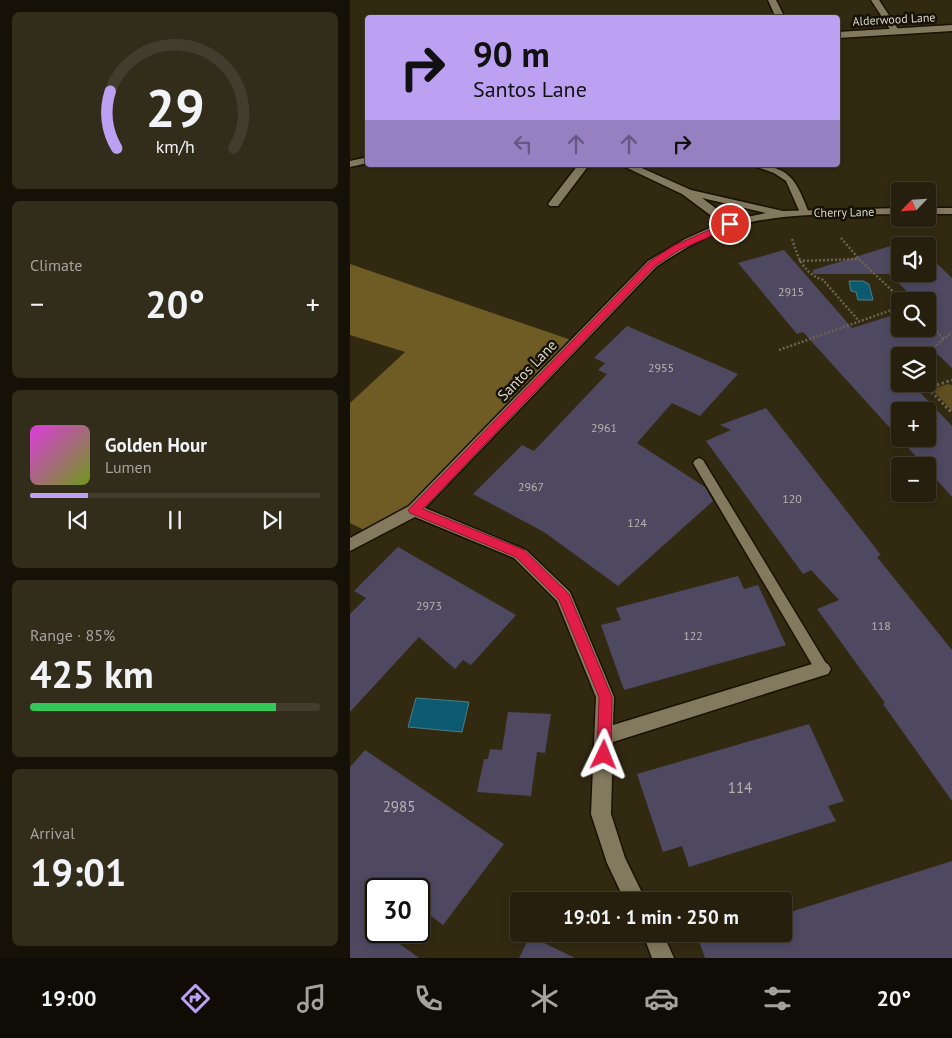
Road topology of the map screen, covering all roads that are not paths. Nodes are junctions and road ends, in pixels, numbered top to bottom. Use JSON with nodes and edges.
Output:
{"nodes":[{"id":1,"x":772,"y":0,"type":"edge"},
{"id":2,"x":875,"y":0,"type":"edge"},
{"id":3,"x":780,"y":15,"type":"edge"},
{"id":4,"x":952,"y":28,"type":"edge"},
{"id":5,"x":896,"y":32,"type":"junction"},
{"id":6,"x":840,"y":35,"type":"edge"},
{"id":7,"x":365,"y":161,"type":"edge"},
{"id":8,"x":350,"y":164,"type":"edge"},
{"id":9,"x":582,"y":167,"type":"edge"},
{"id":10,"x":630,"y":167,"type":"edge"},
{"id":11,"x":765,"y":167,"type":"edge"},
{"id":12,"x":686,"y":192,"type":"junction"},
{"id":13,"x":554,"y":204,"type":"dead end"},
{"id":14,"x":891,"y":211,"type":"edge"},
{"id":15,"x":936,"y":211,"type":"edge"},
{"id":16,"x":952,"y":211,"type":"edge"},
{"id":17,"x":804,"y":213,"type":"junction"},
{"id":18,"x":787,"y":214,"type":"junction"},
{"id":19,"x":730,"y":224,"type":"junction"},
{"id":20,"x":699,"y":463,"type":"dead end"},
{"id":21,"x":414,"y":510,"type":"junction"},
{"id":22,"x":350,"y":545,"type":"edge"},
{"id":23,"x":822,"y":668,"type":"joint"},
{"id":24,"x":604,"y":736,"type":"junction"},
{"id":25,"x":632,"y":892,"type":"edge"},
{"id":26,"x":656,"y":942,"type":"edge"},
{"id":27,"x":663,"y":958,"type":"edge"}],
"edges":[{"from":1,"to":3,"type":"street"},
{"from":2,"to":5,"type":"lane"},
{"from":4,"to":5,"type":"street","name":"Alderwood Lane"},
{"from":5,"to":6,"type":"street","name":"Alderwood Lane"},
{"from":7,"to":8,"type":"street"},
{"from":9,"to":13,"type":"street"},
{"from":10,"to":12,"type":"street","name":"Cherry Lane"},
{"from":11,"to":17,"type":"lane"},
{"from":12,"to":18,"type":"street","name":"Cherry Lane"},
{"from":12,"to":19,"type":"street","name":"Cherry Lane"},
{"from":14,"to":17,"type":"street","name":"Cherry Lane"},
{"from":15,"to":16,"type":"street"},
{"from":17,"to":18,"type":"street","name":"Cherry Lane"},
{"from":18,"to":19,"type":"street","name":"Cherry Lane"},
{"from":19,"to":21,"type":"street","name":"Santos Lane"},
{"from":20,"to":23,"type":"lane"},
{"from":21,"to":22,"type":"street","name":"Santos Lane"},
{"from":21,"to":24,"type":"street"},
{"from":23,"to":24,"type":"street"},
{"from":24,"to":25,"type":"street"},
{"from":26,"to":27,"type":"street"}]}
